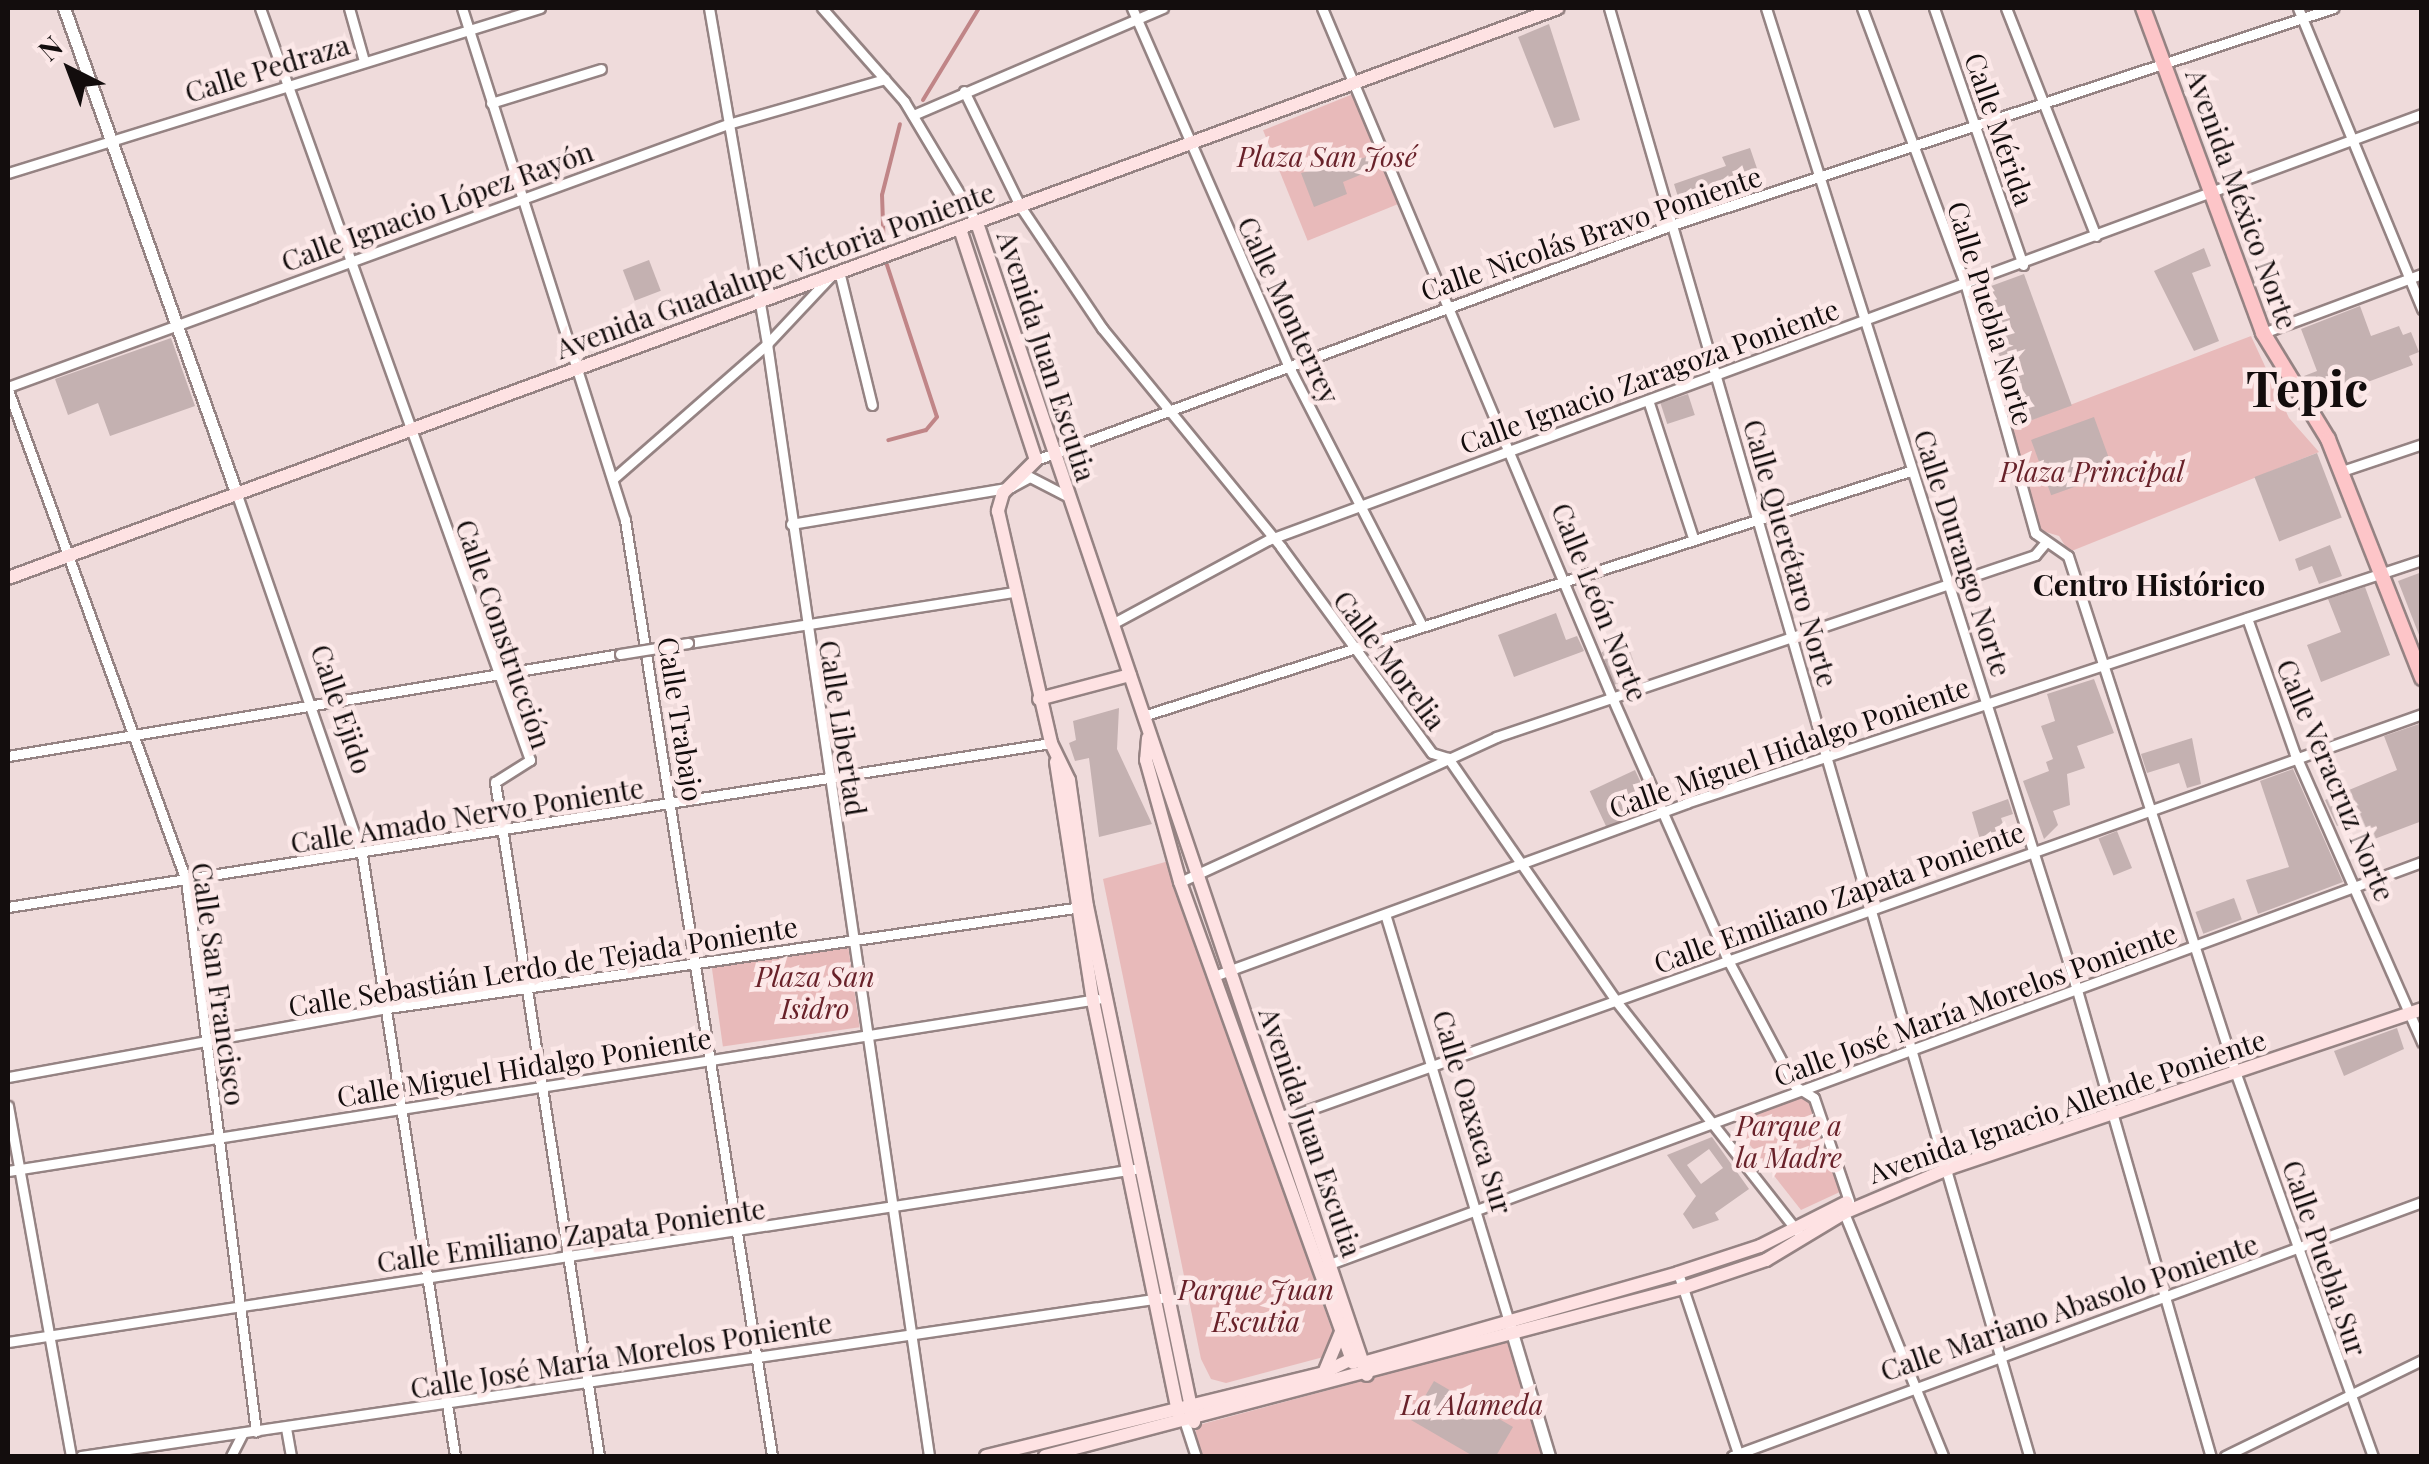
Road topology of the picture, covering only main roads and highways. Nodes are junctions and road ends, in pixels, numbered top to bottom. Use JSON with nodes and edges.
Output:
{"nodes":[{"id":1,"x":1558,"y":8,"type":"edge"},
{"id":2,"x":2143,"y":8,"type":"edge"},
{"id":3,"x":977,"y":223,"type":"junction"},
{"id":4,"x":960,"y":229,"type":"junction"},
{"id":5,"x":8,"y":578,"type":"edge"},
{"id":6,"x":1130,"y":675,"type":"junction"},
{"id":7,"x":2422,"y":678,"type":"edge"},
{"id":8,"x":1039,"y":699,"type":"junction"},
{"id":9,"x":1148,"y":736,"type":"junction"},
{"id":10,"x":1223,"y":973,"type":"junction"},
{"id":11,"x":2416,"y":1011,"type":"edge"},
{"id":12,"x":1799,"y":1233,"type":"junction"},
{"id":13,"x":1325,"y":1264,"type":"junction"},
{"id":14,"x":1160,"y":1298,"type":"junction"},
{"id":15,"x":1342,"y":1329,"type":"junction"},
{"id":16,"x":1511,"y":1329,"type":"junction"},
{"id":17,"x":1359,"y":1367,"type":"junction"},
{"id":18,"x":1323,"y":1373,"type":"junction"},
{"id":19,"x":1187,"y":1387,"type":"junction"},
{"id":20,"x":1210,"y":1400,"type":"junction"},
{"id":21,"x":1191,"y":1406,"type":"junction"},
{"id":22,"x":1176,"y":1409,"type":"junction"},
{"id":23,"x":1189,"y":1422,"type":"junction"},
{"id":24,"x":986,"y":1456,"type":"edge"},
{"id":25,"x":1046,"y":1456,"type":"edge"}],
"edges":[{"from":1,"to":3,"type":"main road","name":"Avenida Guadalupe Victoria Poniente"},
{"from":2,"to":7,"type":"main road","name":"Avenida México Norte"},
{"from":3,"to":4,"type":"main road","name":"Avenida Guadalupe Victoria Poniente"},
{"from":3,"to":6,"type":"main road","name":"Avenida Juan Escutia"},
{"from":4,"to":5,"type":"main road","name":"Avenida Guadalupe Victoria Poniente"},
{"from":4,"to":8,"type":"main road","name":"Avenida Juan Escutia"},
{"from":6,"to":8,"type":"main road"},
{"from":6,"to":9,"type":"main road","name":"Avenida Juan Escutia"},
{"from":8,"to":14,"type":"main road"},
{"from":9,"to":10,"type":"main road","name":"Avenida Juan Escutia"},
{"from":9,"to":10,"type":"main road","name":"Avenida Juan Escutia"},
{"from":10,"to":13,"type":"main road","name":"Avenida Juan Escutia"},
{"from":11,"to":12,"type":"main road","name":"Avenida Ignacio Allende Poniente"},
{"from":12,"to":16,"type":"main road","name":"Avenida Ignacio Allende Poniente"},
{"from":12,"to":16,"type":"main road","name":"Avenida Ignacio Allende Poniente"},
{"from":13,"to":15,"type":"main road","name":"Avenida Juan Escutia"},
{"from":13,"to":17,"type":"main road","name":"Avenida Juan Escutia"},
{"from":14,"to":19,"type":"main road"},
{"from":14,"to":22,"type":"main road"},
{"from":15,"to":17,"type":"main road","name":"Avenida Juan Escutia"},
{"from":15,"to":18,"type":"main road"},
{"from":16,"to":17,"type":"main road","name":"Avenida Ignacio Allende Poniente"},
{"from":17,"to":18,"type":"main road","name":"Avenida Ignacio Allende Poniente"},
{"from":17,"to":23,"type":"main road","name":"Avenida Ignacio Allende Poniente"},
{"from":18,"to":20,"type":"main road","name":"Avenida Ignacio Allende Poniente"},
{"from":19,"to":20,"type":"main road"},
{"from":19,"to":21,"type":"main road"},
{"from":20,"to":21,"type":"main road","name":"Avenida Ignacio Allende Poniente"},
{"from":21,"to":22,"type":"main road","name":"Avenida Ignacio Allende Poniente"},
{"from":21,"to":23,"type":"main road"},
{"from":22,"to":23,"type":"main road"},
{"from":22,"to":24,"type":"main road","name":"Avenida Ignacio Allende Poniente"},
{"from":23,"to":25,"type":"main road","name":"Avenida Ignacio Allende Poniente"}]}
